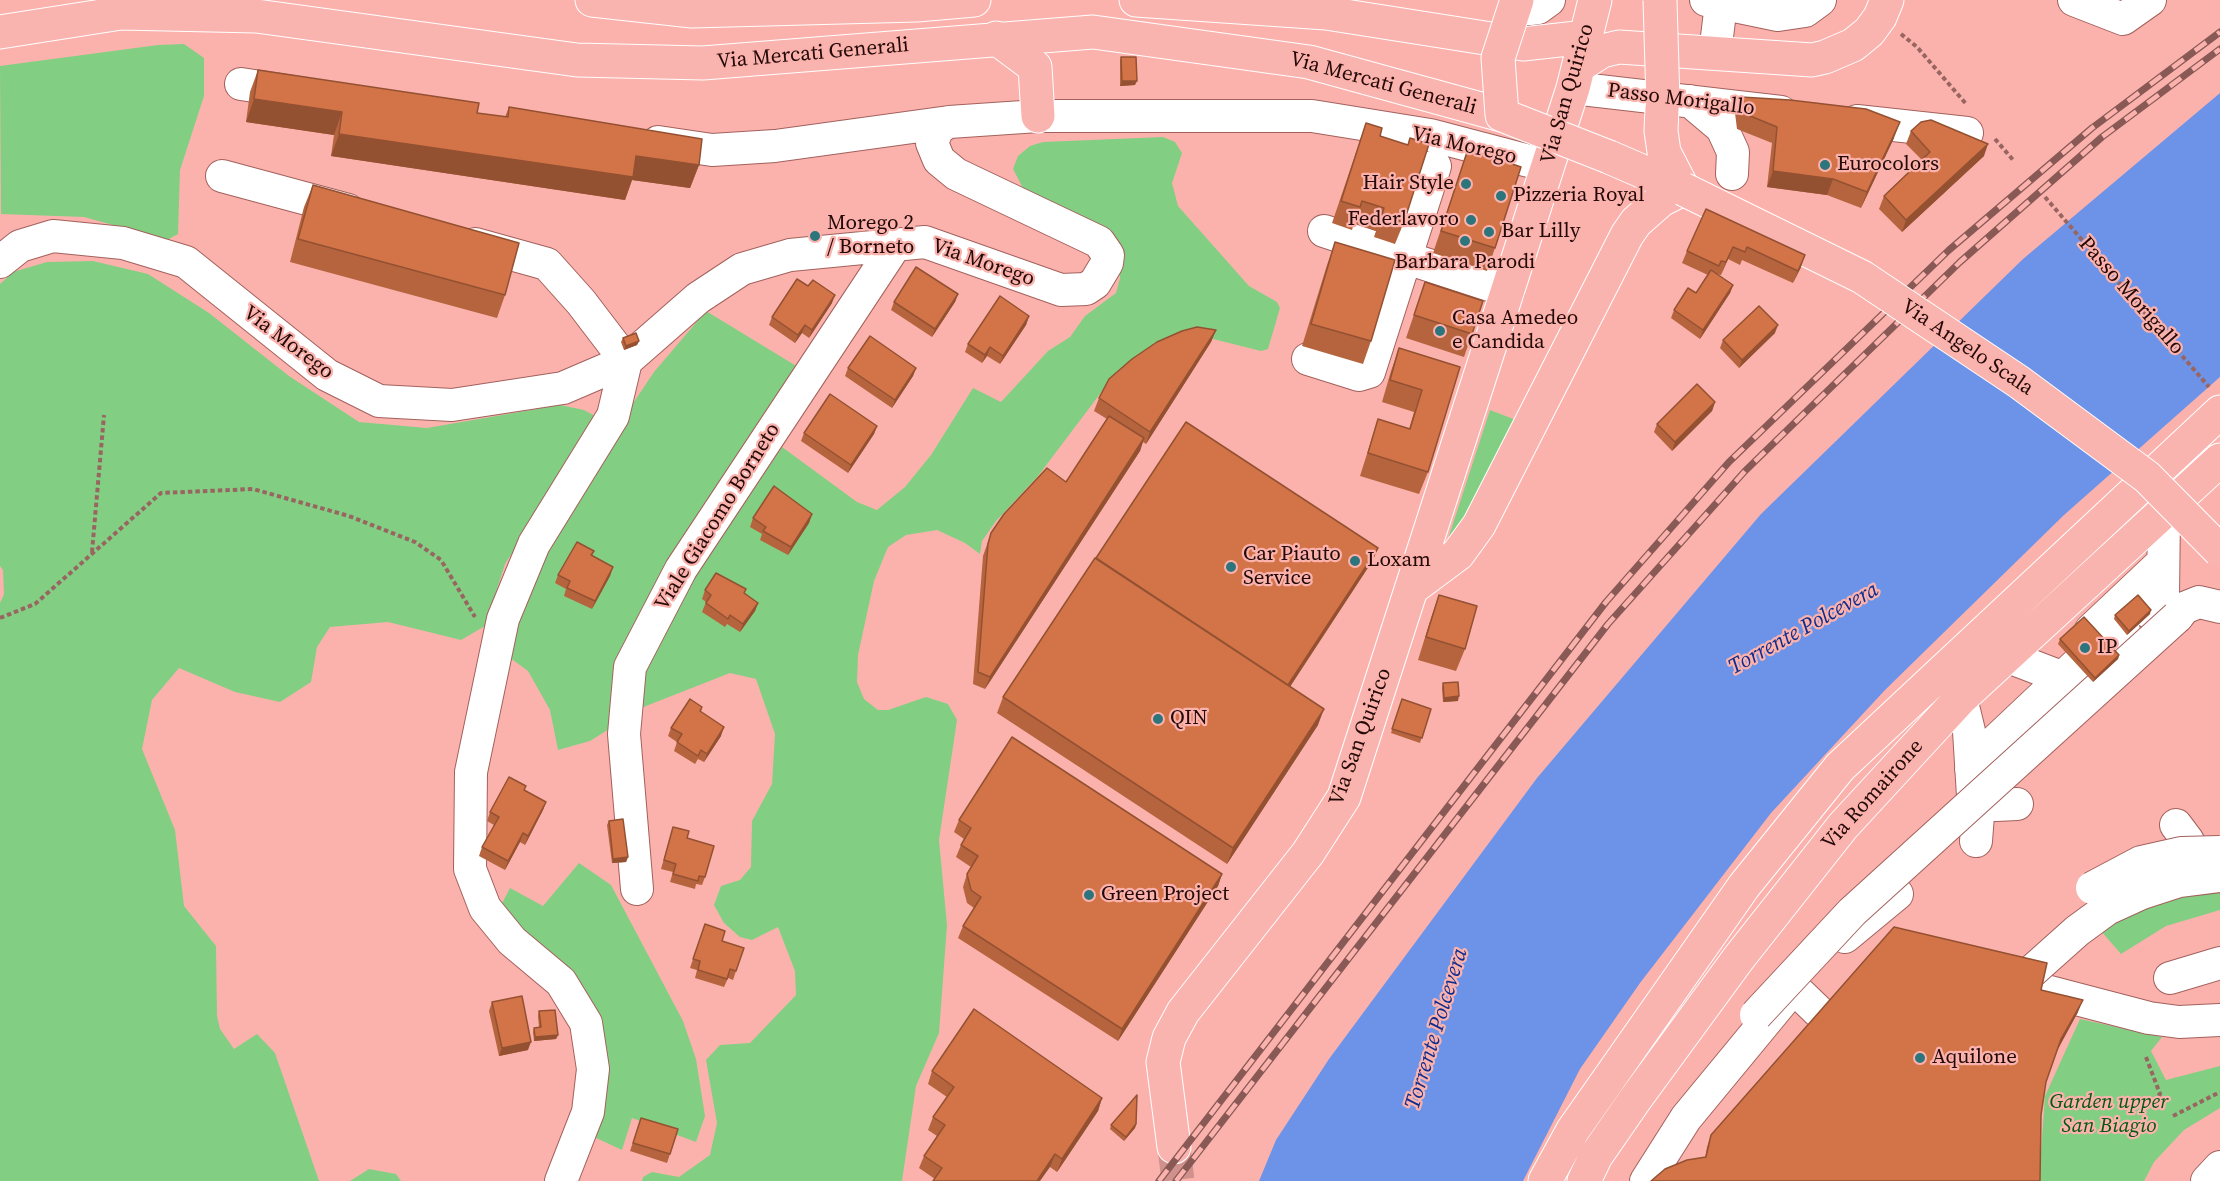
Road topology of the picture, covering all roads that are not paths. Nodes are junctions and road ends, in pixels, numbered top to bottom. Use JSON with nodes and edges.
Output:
{"nodes":[{"id":1,"x":592,"y":0,"type":"edge"},
{"id":2,"x":974,"y":0,"type":"edge"},
{"id":3,"x":1136,"y":0,"type":"edge"},
{"id":4,"x":1374,"y":0,"type":"edge"},
{"id":5,"x":1414,"y":0,"type":"edge"},
{"id":6,"x":1595,"y":0,"type":"edge"},
{"id":7,"x":1660,"y":0,"type":"edge"},
{"id":8,"x":1820,"y":0,"type":"edge"},
{"id":9,"x":2074,"y":0,"type":"edge"},
{"id":10,"x":2150,"y":0,"type":"edge"},
{"id":11,"x":1713,"y":2,"type":"edge"},
{"id":12,"x":1532,"y":3,"type":"edge"},
{"id":13,"x":1884,"y":9,"type":"edge"},
{"id":14,"x":1294,"y":11,"type":"junction"},
{"id":15,"x":0,"y":32,"type":"edge"},
{"id":16,"x":1083,"y":33,"type":"junction"},
{"id":17,"x":1447,"y":33,"type":"junction"},
{"id":18,"x":996,"y":38,"type":"junction"},
{"id":19,"x":1715,"y":53,"type":"junction"},
{"id":20,"x":1580,"y":63,"type":"junction"},
{"id":21,"x":1035,"y":67,"type":"junction"},
{"id":22,"x":241,"y":84,"type":"dead end"},
{"id":23,"x":323,"y":96,"type":"edge"},
{"id":24,"x":1676,"y":105,"type":"junction"},
{"id":25,"x":1502,"y":115,"type":"junction"},
{"id":26,"x":1038,"y":116,"type":"junction"},
{"id":27,"x":948,"y":122,"type":"junction"},
{"id":28,"x":1976,"y":126,"type":"road end"},
{"id":29,"x":630,"y":138,"type":"edge"},
{"id":30,"x":1609,"y":157,"type":"junction"},
{"id":31,"x":1435,"y":166,"type":"dead end"},
{"id":32,"x":1548,"y":166,"type":"junction"},
{"id":33,"x":1732,"y":174,"type":"dead end"},
{"id":34,"x":222,"y":176,"type":"dead end"},
{"id":35,"x":1683,"y":189,"type":"junction"},
{"id":36,"x":379,"y":218,"type":"edge"},
{"id":37,"x":1324,"y":231,"type":"dead end"},
{"id":38,"x":446,"y":237,"type":"edge"},
{"id":39,"x":896,"y":244,"type":"junction"},
{"id":40,"x":1406,"y":258,"type":"junction"},
{"id":41,"x":0,"y":262,"type":"edge"},
{"id":42,"x":1508,"y":291,"type":"junction"},
{"id":43,"x":1308,"y":359,"type":"dead end"},
{"id":44,"x":626,"y":361,"type":"junction"},
{"id":45,"x":2218,"y":404,"type":"edge"},
{"id":46,"x":2220,"y":460,"type":"edge"},
{"id":47,"x":2147,"y":477,"type":"junction"},
{"id":48,"x":2164,"y":513,"type":"junction"},
{"id":49,"x":2220,"y":551,"type":"edge"},
{"id":50,"x":1411,"y":589,"type":"junction"},
{"id":51,"x":2220,"y":607,"type":"edge"},
{"id":52,"x":2123,"y":628,"type":"junction"},
{"id":53,"x":2006,"y":656,"type":"junction"},
{"id":54,"x":1961,"y":698,"type":"junction"},
{"id":55,"x":1972,"y":782,"type":"junction"},
{"id":56,"x":2017,"y":804,"type":"dead end"},
{"id":57,"x":1976,"y":841,"type":"dead end"},
{"id":58,"x":2220,"y":852,"type":"edge"},
{"id":59,"x":2220,"y":876,"type":"edge"},
{"id":60,"x":2092,"y":888,"type":"dead end"},
{"id":61,"x":637,"y":889,"type":"dead end"},
{"id":62,"x":1898,"y":894,"type":"dead end"},
{"id":63,"x":2220,"y":963,"type":"edge"},
{"id":64,"x":2170,"y":978,"type":"dead end"},
{"id":65,"x":1794,"y":988,"type":"junction"},
{"id":66,"x":1823,"y":1016,"type":"edge"},
{"id":67,"x":2220,"y":1020,"type":"edge"},
{"id":68,"x":1174,"y":1147,"type":"tunnel mouth"},
{"id":69,"x":2220,"y":1167,"type":"edge"},
{"id":70,"x":561,"y":1181,"type":"edge"},
{"id":71,"x":1545,"y":1181,"type":"edge"},
{"id":72,"x":1584,"y":1181,"type":"edge"},
{"id":73,"x":1627,"y":1181,"type":"edge"},
{"id":74,"x":1646,"y":1181,"type":"edge"},
{"id":75,"x":2207,"y":1181,"type":"edge"}],
"edges":[{"from":1,"to":2,"type":"main road"},
{"from":3,"to":14,"type":"main road"},
{"from":4,"to":14,"type":"main road"},
{"from":5,"to":17,"type":"main road"},
{"from":6,"to":20,"type":"main road","name":"Via San Quirico"},
{"from":7,"to":24,"type":"main road","bridge":true},
{"from":8,"to":11,"type":"street"},
{"from":9,"to":10,"type":"street"},
{"from":11,"to":19,"type":"street"},
{"from":12,"to":25,"type":"main road","name":"Via Mercati Generali","bridge":true},
{"from":13,"to":19,"type":"main road"},
{"from":14,"to":17,"type":"main road"},
{"from":15,"to":18,"type":"main road","name":"Via Mercati Generali"},
{"from":16,"to":18,"type":"main road","name":"Via Mercati Generali"},
{"from":16,"to":21,"type":"main road"},
{"from":16,"to":25,"type":"main road","name":"Via Mercati Generali"},
{"from":17,"to":20,"type":"main road"},
{"from":18,"to":21,"type":"main road"},
{"from":19,"to":20,"type":"main road"},
{"from":20,"to":24,"type":"street","name":"Passo Morigallo"},
{"from":20,"to":32,"type":"main road","name":"Via San Quirico"},
{"from":21,"to":26,"type":"main road"},
{"from":22,"to":23,"type":"street"},
{"from":24,"to":28,"type":"street","name":"Passo Morigallo"},
{"from":24,"to":30,"type":"main road"},
{"from":24,"to":33,"type":"street"},
{"from":24,"to":35,"type":"main road"},
{"from":25,"to":30,"type":"main road","name":"Via Angelo Scala","bridge":true},
{"from":26,"to":27,"type":"street","name":"Via Morego"},
{"from":26,"to":32,"type":"street","name":"Via Morego"},
{"from":27,"to":29,"type":"street","name":"Via Morego"},
{"from":27,"to":39,"type":"street","name":"Via Morego"},
{"from":30,"to":35,"type":"main road","name":"Via Angelo Scala"},
{"from":31,"to":40,"type":"street"},
{"from":32,"to":42,"type":"main road","name":"Via San Quirico"},
{"from":34,"to":36,"type":"street"},
{"from":35,"to":47,"type":"main road","name":"Via Angelo Scala","bridge":true},
{"from":35,"to":50,"type":"main road"},
{"from":37,"to":40,"type":"street"},
{"from":38,"to":44,"type":"street"},
{"from":39,"to":44,"type":"street","name":"Via Morego"},
{"from":39,"to":61,"type":"street","name":"Viale Giacomo Borneto"},
{"from":40,"to":42,"type":"street"},
{"from":40,"to":43,"type":"street"},
{"from":41,"to":44,"type":"street","name":"Via Morego"},
{"from":42,"to":50,"type":"main road","name":"Via San Quirico"},
{"from":44,"to":70,"type":"street"},
{"from":45,"to":47,"type":"main road"},
{"from":46,"to":48,"type":"main road","name":"Via Romairone"},
{"from":47,"to":49,"type":"main road","name":"Via Angelo Scala","bridge":true},
{"from":47,"to":71,"type":"main road"},
{"from":48,"to":52,"type":"street"},
{"from":48,"to":53,"type":"main road","name":"Via Romairone"},
{"from":50,"to":68,"type":"main road","name":"Via San Quirico"},
{"from":51,"to":52,"type":"street"},
{"from":52,"to":73,"type":"street","bridge":true},
{"from":53,"to":54,"type":"main road","name":"Via Romairone"},
{"from":53,"to":55,"type":"street"},
{"from":54,"to":55,"type":"street"},
{"from":54,"to":72,"type":"main road","name":"Via Romairone"},
{"from":55,"to":56,"type":"street"},
{"from":55,"to":57,"type":"street"},
{"from":58,"to":60,"type":"street","bridge":true},
{"from":59,"to":67,"type":"street","bridge":true},
{"from":62,"to":65,"type":"street"},
{"from":63,"to":64,"type":"street"},
{"from":65,"to":66,"type":"street"},
{"from":65,"to":74,"type":"street"},
{"from":69,"to":75,"type":"street"}]}
